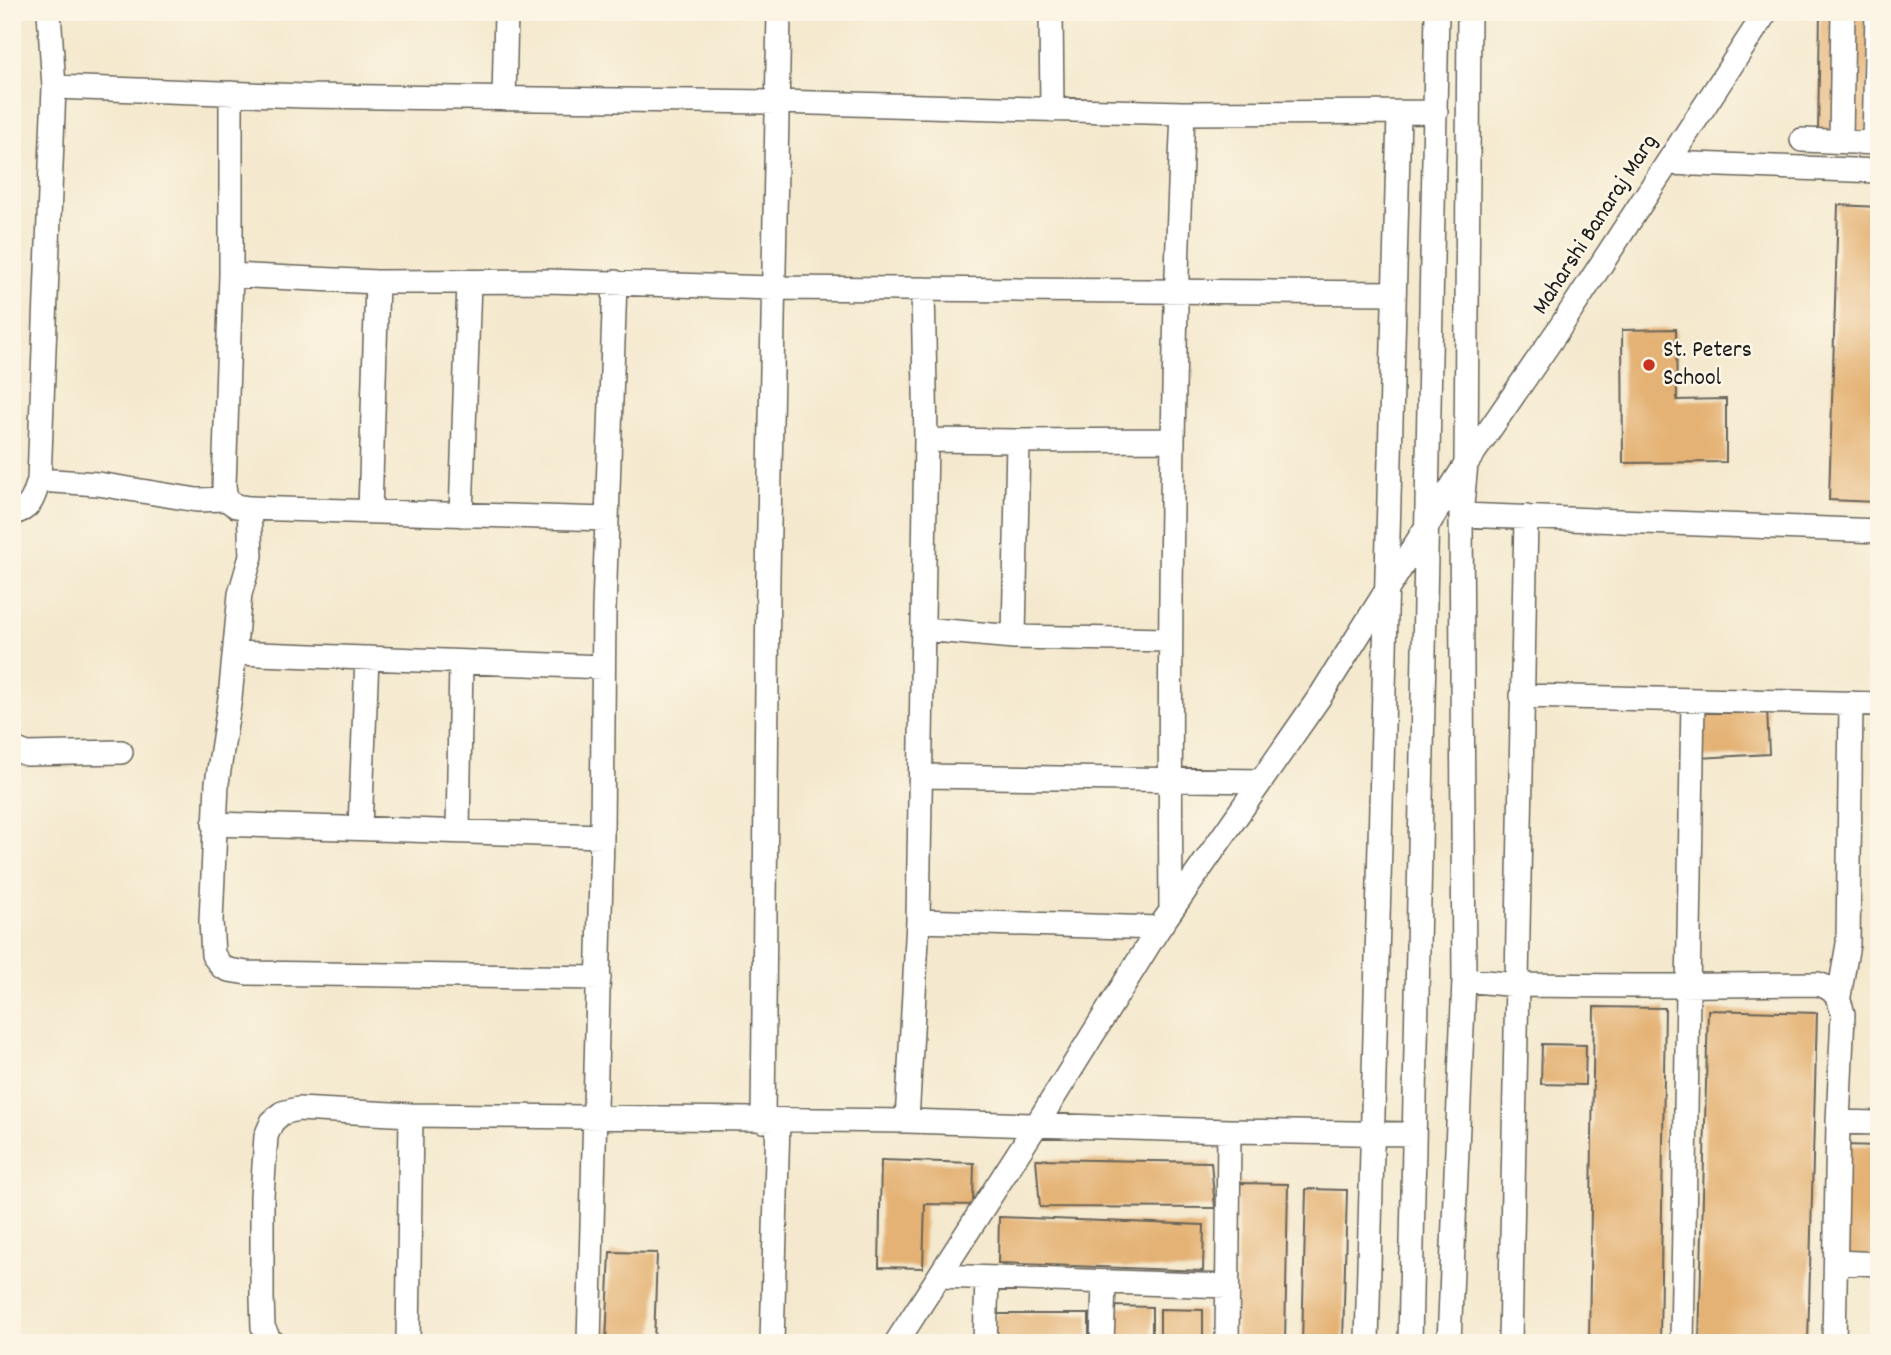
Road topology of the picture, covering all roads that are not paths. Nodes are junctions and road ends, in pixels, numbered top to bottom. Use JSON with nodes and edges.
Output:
{"nodes":[{"id":1,"x":49,"y":12,"type":"edge"},
{"id":2,"x":506,"y":12,"type":"edge"},
{"id":3,"x":779,"y":12,"type":"edge"},
{"id":4,"x":1051,"y":12,"type":"edge"},
{"id":5,"x":1437,"y":12,"type":"edge"},
{"id":6,"x":1469,"y":12,"type":"edge"},
{"id":7,"x":1766,"y":12,"type":"edge"},
{"id":8,"x":1843,"y":12,"type":"edge"},
{"id":9,"x":1877,"y":12,"type":"edge"},
{"id":10,"x":54,"y":87,"type":"junction"},
{"id":11,"x":231,"y":93,"type":"junction"},
{"id":12,"x":505,"y":99,"type":"junction"},
{"id":13,"x":776,"y":102,"type":"junction"},
{"id":14,"x":1052,"y":110,"type":"junction"},
{"id":15,"x":1436,"y":112,"type":"junction"},
{"id":16,"x":1183,"y":113,"type":"junction"},
{"id":17,"x":1399,"y":114,"type":"junction"},
{"id":18,"x":1802,"y":140,"type":"dead end"},
{"id":19,"x":1841,"y":141,"type":"junction"},
{"id":20,"x":1876,"y":142,"type":"edge"},
{"id":21,"x":1668,"y":163,"type":"junction"},
{"id":22,"x":1879,"y":171,"type":"edge"},
{"id":23,"x":231,"y":275,"type":"junction"},
{"id":24,"x":377,"y":282,"type":"junction"},
{"id":25,"x":469,"y":282,"type":"junction"},
{"id":26,"x":615,"y":282,"type":"junction"},
{"id":27,"x":775,"y":288,"type":"junction"},
{"id":28,"x":923,"y":289,"type":"junction"},
{"id":29,"x":1175,"y":292,"type":"junction"},
{"id":30,"x":1393,"y":293,"type":"junction"},
{"id":31,"x":1171,"y":439,"type":"junction"},
{"id":32,"x":926,"y":440,"type":"junction"},
{"id":33,"x":1018,"y":441,"type":"junction"},
{"id":34,"x":1466,"y":464,"type":"junction"},
{"id":35,"x":39,"y":480,"type":"junction"},
{"id":36,"x":226,"y":499,"type":"junction"},
{"id":37,"x":249,"y":508,"type":"junction"},
{"id":38,"x":370,"y":511,"type":"junction"},
{"id":39,"x":12,"y":513,"type":"edge"},
{"id":40,"x":461,"y":515,"type":"junction"},
{"id":41,"x":1461,"y":515,"type":"junction"},
{"id":42,"x":1526,"y":517,"type":"junction"},
{"id":43,"x":606,"y":519,"type":"junction"},
{"id":44,"x":1428,"y":526,"type":"junction"},
{"id":45,"x":1879,"y":531,"type":"edge"},
{"id":46,"x":1388,"y":589,"type":"junction"},
{"id":47,"x":923,"y":629,"type":"junction"},
{"id":48,"x":1014,"y":637,"type":"junction"},
{"id":49,"x":1170,"y":640,"type":"junction"},
{"id":50,"x":235,"y":653,"type":"junction"},
{"id":51,"x":367,"y":658,"type":"junction"},
{"id":52,"x":461,"y":662,"type":"junction"},
{"id":53,"x":603,"y":667,"type":"junction"},
{"id":54,"x":1522,"y":696,"type":"junction"},
{"id":55,"x":1693,"y":700,"type":"junction"},
{"id":56,"x":1851,"y":703,"type":"junction"},
{"id":57,"x":1879,"y":704,"type":"edge"},
{"id":58,"x":12,"y":748,"type":"edge"},
{"id":59,"x":121,"y":752,"type":"dead end"},
{"id":60,"x":921,"y":776,"type":"junction"},
{"id":61,"x":1170,"y":780,"type":"junction"},
{"id":62,"x":1261,"y":781,"type":"junction"},
{"id":63,"x":214,"y":824,"type":"junction"},
{"id":64,"x":360,"y":827,"type":"junction"},
{"id":65,"x":458,"y":831,"type":"junction"},
{"id":66,"x":602,"y":836,"type":"junction"},
{"id":67,"x":1165,"y":919,"type":"junction"},
{"id":68,"x":918,"y":921,"type":"junction"},
{"id":69,"x":599,"y":978,"type":"junction"},
{"id":70,"x":1464,"y":980,"type":"junction"},
{"id":71,"x":1517,"y":985,"type":"junction"},
{"id":72,"x":1689,"y":985,"type":"junction"},
{"id":73,"x":1839,"y":996,"type":"junction"},
{"id":74,"x":411,"y":1115,"type":"junction"},
{"id":75,"x":596,"y":1118,"type":"junction"},
{"id":76,"x":770,"y":1121,"type":"junction"},
{"id":77,"x":907,"y":1121,"type":"junction"},
{"id":78,"x":1838,"y":1122,"type":"junction"},
{"id":79,"x":1879,"y":1123,"type":"edge"},
{"id":80,"x":1037,"y":1125,"type":"junction"},
{"id":81,"x":1229,"y":1131,"type":"junction"},
{"id":82,"x":1371,"y":1132,"type":"junction"},
{"id":83,"x":1413,"y":1134,"type":"junction"},
{"id":84,"x":1836,"y":1262,"type":"junction"},
{"id":85,"x":1879,"y":1264,"type":"edge"},
{"id":86,"x":940,"y":1276,"type":"junction"},
{"id":87,"x":987,"y":1278,"type":"junction"},
{"id":88,"x":1104,"y":1283,"type":"junction"},
{"id":89,"x":1227,"y":1286,"type":"junction"},
{"id":90,"x":274,"y":1343,"type":"edge"},
{"id":91,"x":408,"y":1343,"type":"edge"},
{"id":92,"x":589,"y":1343,"type":"edge"},
{"id":93,"x":772,"y":1343,"type":"edge"},
{"id":94,"x":896,"y":1343,"type":"edge"},
{"id":95,"x":985,"y":1343,"type":"edge"},
{"id":96,"x":1102,"y":1343,"type":"edge"},
{"id":97,"x":1227,"y":1343,"type":"edge"},
{"id":98,"x":1367,"y":1343,"type":"edge"},
{"id":99,"x":1410,"y":1343,"type":"edge"},
{"id":100,"x":1449,"y":1343,"type":"edge"},
{"id":101,"x":1510,"y":1343,"type":"edge"},
{"id":102,"x":1682,"y":1343,"type":"edge"},
{"id":103,"x":1834,"y":1343,"type":"edge"}],
"edges":[{"from":1,"to":10,"type":"street"},
{"from":2,"to":12,"type":"street"},
{"from":3,"to":13,"type":"street"},
{"from":4,"to":14,"type":"street"},
{"from":5,"to":15,"type":"street"},
{"from":6,"to":34,"type":"street"},
{"from":7,"to":21,"type":"street","name":"Maharshi Banaraj Marg"},
{"from":8,"to":19,"type":"street"},
{"from":9,"to":20,"type":"street"},
{"from":10,"to":11,"type":"street"},
{"from":10,"to":35,"type":"street"},
{"from":11,"to":12,"type":"street"},
{"from":11,"to":23,"type":"street"},
{"from":12,"to":13,"type":"street"},
{"from":13,"to":14,"type":"street"},
{"from":13,"to":27,"type":"street"},
{"from":14,"to":16,"type":"street"},
{"from":15,"to":17,"type":"street"},
{"from":15,"to":44,"type":"street"},
{"from":16,"to":17,"type":"street"},
{"from":16,"to":29,"type":"street"},
{"from":17,"to":30,"type":"street"},
{"from":18,"to":19,"type":"street"},
{"from":19,"to":20,"type":"street"},
{"from":21,"to":22,"type":"street"},
{"from":21,"to":34,"type":"street","name":"Maharshi Banaraj Marg"},
{"from":23,"to":24,"type":"street"},
{"from":23,"to":36,"type":"street"},
{"from":24,"to":25,"type":"street"},
{"from":24,"to":38,"type":"street"},
{"from":25,"to":26,"type":"street"},
{"from":25,"to":40,"type":"street"},
{"from":26,"to":27,"type":"street"},
{"from":26,"to":43,"type":"street"},
{"from":27,"to":28,"type":"street"},
{"from":27,"to":76,"type":"street"},
{"from":28,"to":29,"type":"street"},
{"from":28,"to":32,"type":"street"},
{"from":29,"to":30,"type":"street"},
{"from":29,"to":31,"type":"street"},
{"from":30,"to":46,"type":"street"},
{"from":31,"to":33,"type":"street"},
{"from":31,"to":49,"type":"street"},
{"from":32,"to":33,"type":"street"},
{"from":32,"to":47,"type":"street"},
{"from":33,"to":48,"type":"street"},
{"from":34,"to":41,"type":"street"},
{"from":34,"to":44,"type":"street","name":"Maharshi Banaraj Marg"},
{"from":35,"to":36,"type":"street"},
{"from":35,"to":39,"type":"street"},
{"from":36,"to":37,"type":"street"},
{"from":37,"to":38,"type":"street"},
{"from":37,"to":50,"type":"street"},
{"from":38,"to":40,"type":"street"},
{"from":40,"to":43,"type":"street"},
{"from":41,"to":42,"type":"street"},
{"from":41,"to":70,"type":"street"},
{"from":42,"to":45,"type":"street"},
{"from":42,"to":54,"type":"street"},
{"from":43,"to":53,"type":"street"},
{"from":44,"to":46,"type":"street","name":"Maharshi Banaraj Marg"},
{"from":44,"to":83,"type":"street"},
{"from":46,"to":62,"type":"street","name":"Maharshi Banaraj Marg"},
{"from":46,"to":82,"type":"street"},
{"from":47,"to":48,"type":"street"},
{"from":47,"to":60,"type":"street"},
{"from":48,"to":49,"type":"street"},
{"from":49,"to":61,"type":"street"},
{"from":50,"to":51,"type":"street"},
{"from":50,"to":63,"type":"street"},
{"from":51,"to":52,"type":"street"},
{"from":51,"to":64,"type":"street"},
{"from":52,"to":53,"type":"street"},
{"from":52,"to":65,"type":"street"},
{"from":53,"to":66,"type":"street"},
{"from":54,"to":55,"type":"street"},
{"from":54,"to":71,"type":"street"},
{"from":55,"to":56,"type":"street"},
{"from":55,"to":72,"type":"street"},
{"from":56,"to":57,"type":"street"},
{"from":56,"to":73,"type":"street"},
{"from":58,"to":59,"type":"street"},
{"from":60,"to":61,"type":"street"},
{"from":60,"to":68,"type":"street"},
{"from":61,"to":62,"type":"street"},
{"from":61,"to":67,"type":"street"},
{"from":62,"to":67,"type":"street","name":"Maharshi Banaraj Marg"},
{"from":63,"to":64,"type":"street"},
{"from":63,"to":69,"type":"street"},
{"from":64,"to":65,"type":"street"},
{"from":65,"to":66,"type":"street"},
{"from":66,"to":69,"type":"street"},
{"from":67,"to":68,"type":"street"},
{"from":67,"to":80,"type":"street","name":"Maharshi Banaraj Marg"},
{"from":68,"to":77,"type":"street"},
{"from":69,"to":75,"type":"street"},
{"from":70,"to":71,"type":"street"},
{"from":70,"to":100,"type":"street"},
{"from":71,"to":72,"type":"street"},
{"from":71,"to":101,"type":"street"},
{"from":72,"to":73,"type":"street"},
{"from":72,"to":102,"type":"street"},
{"from":73,"to":78,"type":"street"},
{"from":74,"to":75,"type":"street"},
{"from":74,"to":90,"type":"street"},
{"from":74,"to":91,"type":"street"},
{"from":75,"to":76,"type":"street"},
{"from":75,"to":92,"type":"street"},
{"from":76,"to":77,"type":"street"},
{"from":76,"to":93,"type":"street"},
{"from":77,"to":80,"type":"street"},
{"from":78,"to":79,"type":"street"},
{"from":78,"to":84,"type":"street"},
{"from":80,"to":81,"type":"street"},
{"from":80,"to":86,"type":"street","name":"Maharshi Banaraj Marg"},
{"from":81,"to":82,"type":"street"},
{"from":81,"to":89,"type":"street"},
{"from":82,"to":83,"type":"street"},
{"from":82,"to":98,"type":"street"},
{"from":83,"to":99,"type":"street"},
{"from":84,"to":85,"type":"street"},
{"from":84,"to":103,"type":"street"},
{"from":86,"to":87,"type":"street"},
{"from":86,"to":94,"type":"street","name":"Maharshi Banaraj Marg"},
{"from":87,"to":88,"type":"street"},
{"from":87,"to":95,"type":"street"},
{"from":88,"to":89,"type":"street"},
{"from":88,"to":96,"type":"street"},
{"from":89,"to":97,"type":"street"}]}
